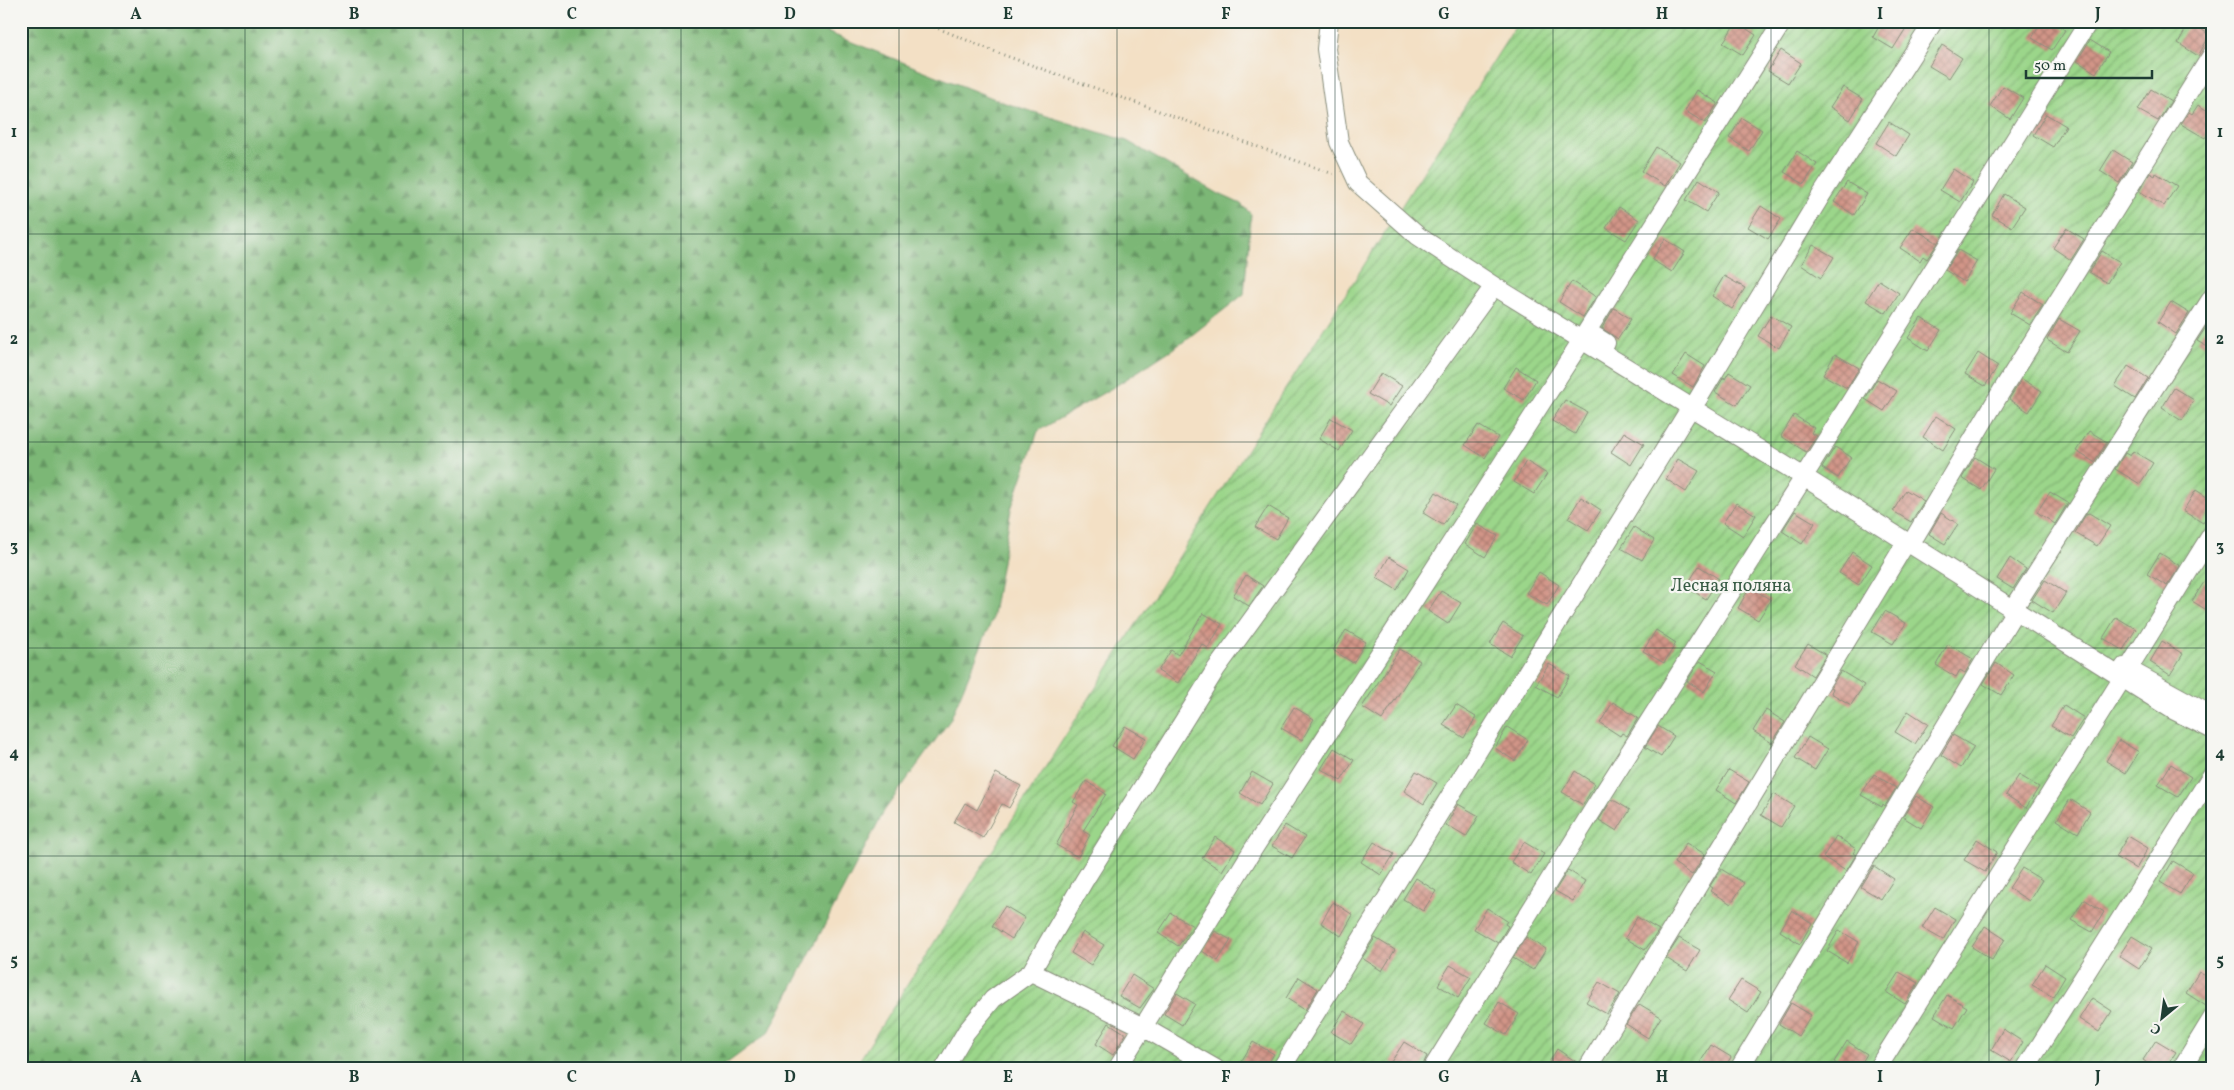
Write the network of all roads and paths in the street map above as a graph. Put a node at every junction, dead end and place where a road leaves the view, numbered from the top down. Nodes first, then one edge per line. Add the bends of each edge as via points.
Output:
1 (920, 21) edge
2 (1329, 21) edge
3 (1783, 21) edge
4 (1934, 21) edge
5 (2089, 21) edge
6 (2213, 54) edge
7 (1358, 183) junction
8 (1494, 286) junction
9 (2213, 296) edge
10 (1582, 340) junction
11 (1694, 403) junction
12 (1807, 472) junction
13 (2213, 532) edge
14 (1912, 538) junction
15 (2017, 605) junction
16 (2125, 674) junction
17 (2213, 716) edge
18 (2213, 730) edge
19 (2213, 773) edge
20 (1031, 972) junction
21 (2213, 1017) edge
22 (1143, 1027) junction
23 (944, 1069) edge
24 (1117, 1069) edge
25 (1216, 1069) edge
26 (1281, 1069) edge
27 (1432, 1069) edge
28 (1587, 1069) edge
29 (1739, 1069) edge
30 (1877, 1069) edge
31 (2026, 1069) edge
32 (2181, 1069) edge

1 - 7 path via 1000,54
2 - 7 street via 1326,49 1339,142
3 - 11 street via 1587,331
4 - 11 street via 1822,194
5 - 12 street
6 - 14 street
7 - 8 street via 1418,236
8 - 10 street
8 - 20 street via 1216,670
9 - 15 street
10 - 11 street
10 - 22 street via 1257,843
11 - 12 street
11 - 26 street
12 - 14 street
12 - 27 street
13 - 16 street
14 - 15 street
14 - 28 street
15 - 16 street
15 - 29 street
16 - 17 street
16 - 18 street via 2173,710
16 - 30 street
19 - 31 street
20 - 22 street
20 - 23 street via 993,999 966,1032
21 - 32 street
22 - 24 street
22 - 25 street

